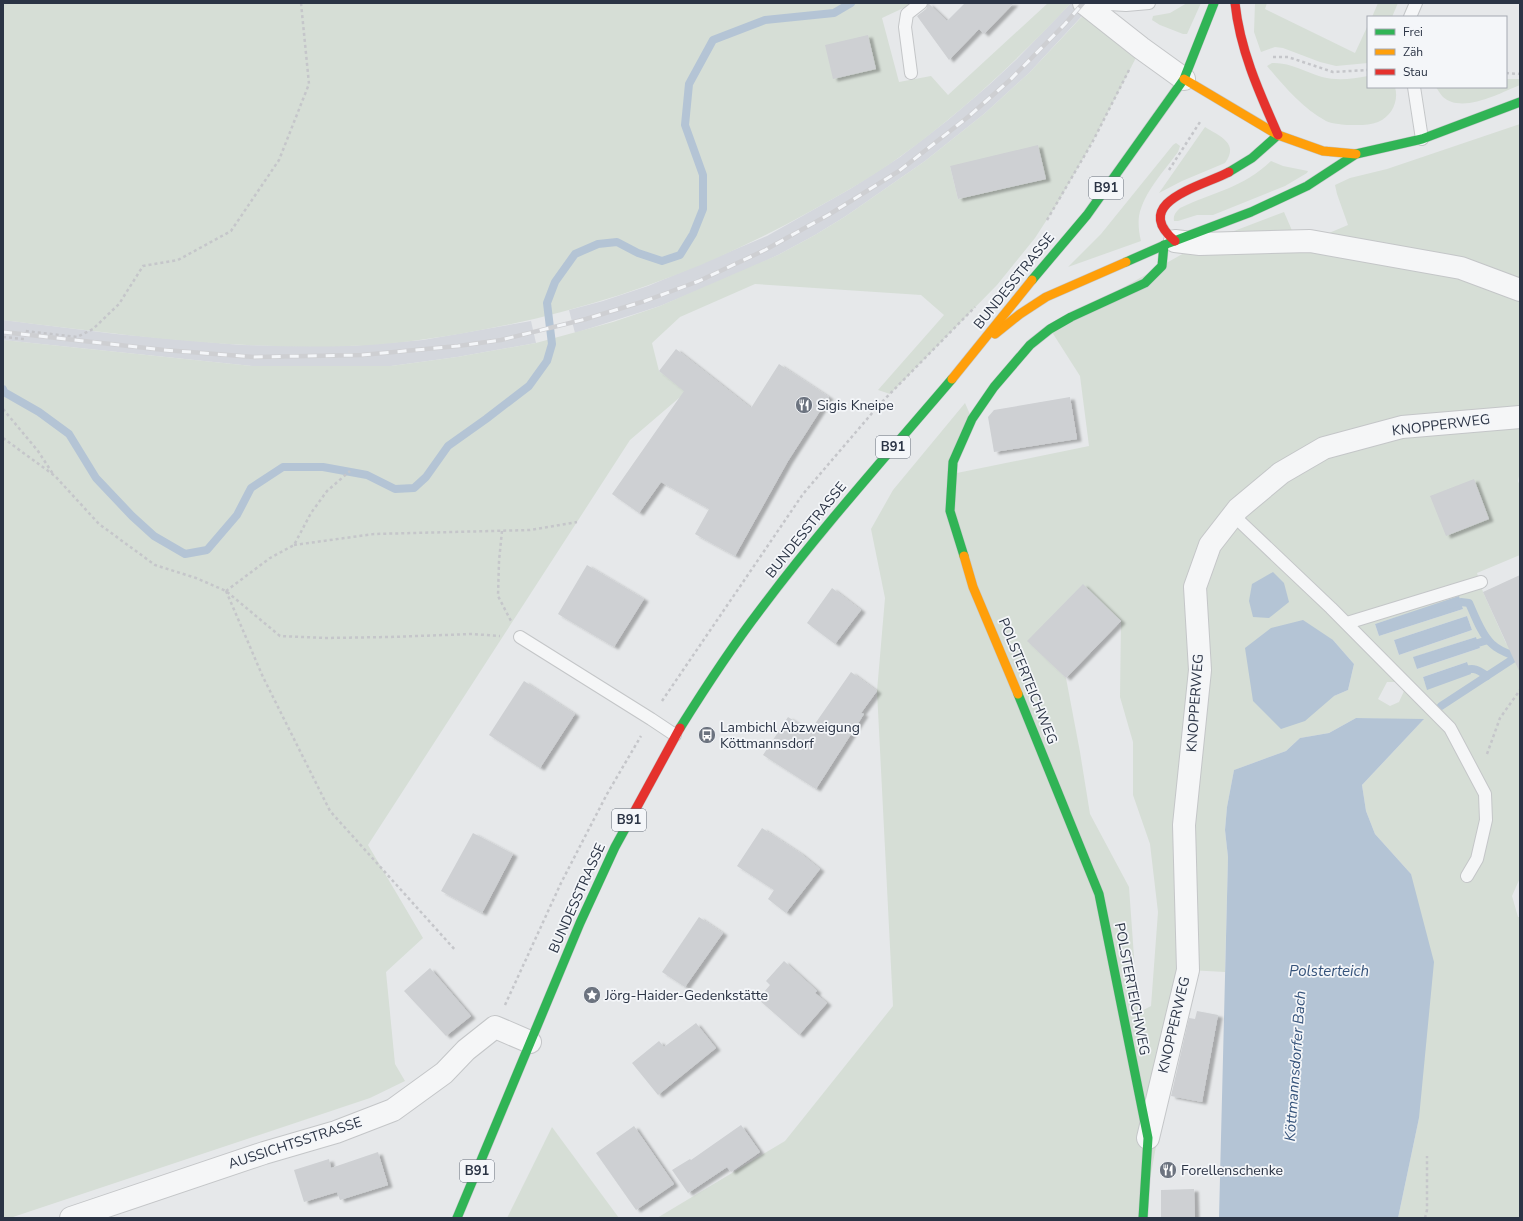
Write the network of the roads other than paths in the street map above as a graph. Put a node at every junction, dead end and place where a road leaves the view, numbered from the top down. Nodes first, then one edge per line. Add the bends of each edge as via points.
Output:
1 (921, 3) edge
2 (1084, 3) edge
3 (1090, 3) edge
4 (1149, 3) edge
5 (1214, 3) edge
6 (1235, 3) edge
7 (1416, 3) edge
8 (1410, 16) edge
9 (911, 74) dead end
10 (1184, 80) junction
11 (1414, 88) edge
12 (1520, 102) edge
13 (1278, 135) junction
14 (1422, 139) junction
15 (1356, 154) junction
16 (1169, 243) junction
17 (1520, 290) edge
18 (976, 350) junction
19 (1520, 417) edge
20 (1233, 515) junction
21 (1481, 582) dead end
22 (1347, 623) junction
23 (520, 637) road end
24 (675, 735) junction
25 (1467, 876) dead end
26 (530, 1042) junction
27 (1148, 1138) junction
28 (71, 1218) edge
29 (457, 1218) edge
30 (1143, 1218) edge

1 - 9 lane via 907,14 905,27
2 - 10 street
3 - 4 lane
5 - 10 main road, BUNDESSTRASSE / B91
6 - 13 main road via 1236,19 1249,64
7 - 8 lane
10 - 13 main road
10 - 18 main road, BUNDESSTRASSE / B91 via 1087,215
11 - 14 lane
12 - 14 main road
13 - 15 main road via 1322,151
13 - 16 main road via 1256,156 1240,166 1169,200 1160,214 1162,228
14 - 15 main road
15 - 16 main road via 1307,186 1251,212
16 - 17 street via 1310,241 1461,268
16 - 18 main road via 1046,297 1020,314
16 - 27 main road, POLSTERTEICHWEG via 1162,266 1145,283 1050,329 1030,345 994,387 972,419 953,462 950,511 973,587 1099,894
18 - 24 main road, BUNDESSTRASSE / B91 via 830,522 760,610 716,671
19 - 20 street, KNOPPERWEG via 1402,427 1324,448 1281,473
20 - 22 lane
20 - 27 street, KNOPPERWEG via 1210,545 1195,587 1200,670 1184,825 1188,970
21 - 22 lane
22 - 25 lane via 1450,728 1485,794 1486,820 1477,859
23 - 24 lane
24 - 26 main road, BUNDESSTRASSE / B91 via 615,847
26 - 28 street, AUSSICHTSSTRASSE via 495,1027 466,1050 444,1073 393,1110 336,1132 264,1153
26 - 29 main road, BUNDESSTRASSE / B91
27 - 30 main road, POLSTERTEICHWEG

